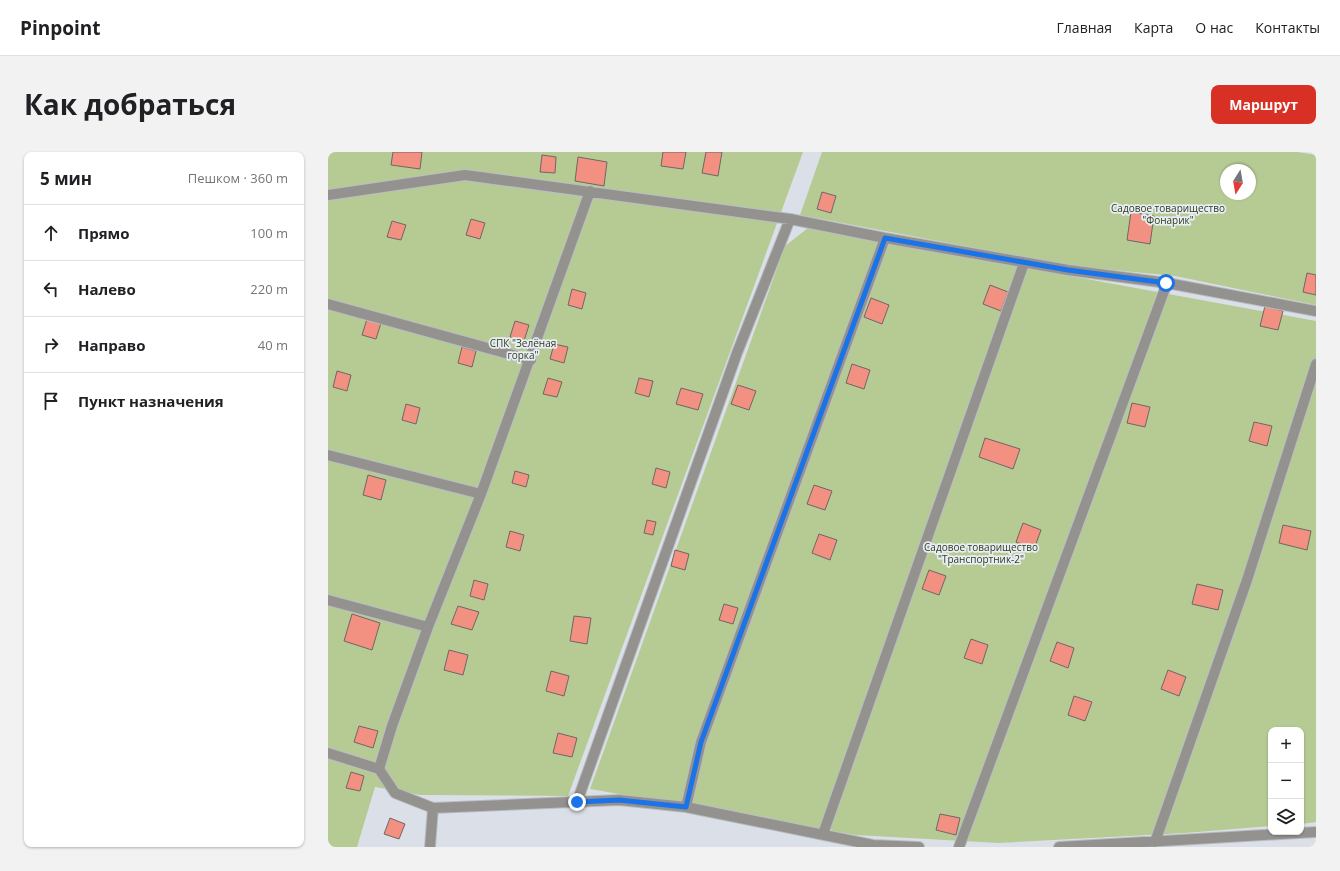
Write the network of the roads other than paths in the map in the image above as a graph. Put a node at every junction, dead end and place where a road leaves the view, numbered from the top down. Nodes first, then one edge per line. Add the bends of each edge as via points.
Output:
1 (590, 191) junction
2 (328, 195) edge
3 (790, 220) junction
4 (885, 238) junction
5 (1024, 262) junction
6 (1166, 283) junction
7 (328, 304) edge
8 (1316, 311) edge
9 (531, 360) junction
10 (1316, 364) edge
11 (328, 455) edge
12 (481, 494) junction
13 (328, 600) edge
14 (428, 627) junction
15 (328, 753) edge
16 (379, 769) junction
17 (577, 802) junction
18 (686, 807) junction
19 (433, 808) junction
20 (1316, 832) edge
21 (823, 834) junction
22 (1155, 842) junction
23 (430, 847) edge
24 (919, 847) edge
25 (959, 847) edge
26 (1059, 847) edge

1 - 2 lane via 465,175
1 - 3 lane
1 - 9 lane
3 - 4 lane
3 - 17 lane via 737,353
4 - 5 lane
4 - 18 lane via 701,742
5 - 6 lane
5 - 21 lane
6 - 8 lane
6 - 25 lane
7 - 9 lane
9 - 12 lane
10 - 22 lane via 1247,580
11 - 12 lane
12 - 14 lane
13 - 14 lane
14 - 16 lane
15 - 16 lane
16 - 19 lane via 395,793
17 - 18 lane via 619,800
17 - 19 lane
18 - 21 lane
19 - 23 lane
20 - 22 lane
21 - 24 lane via 873,845
22 - 26 lane

